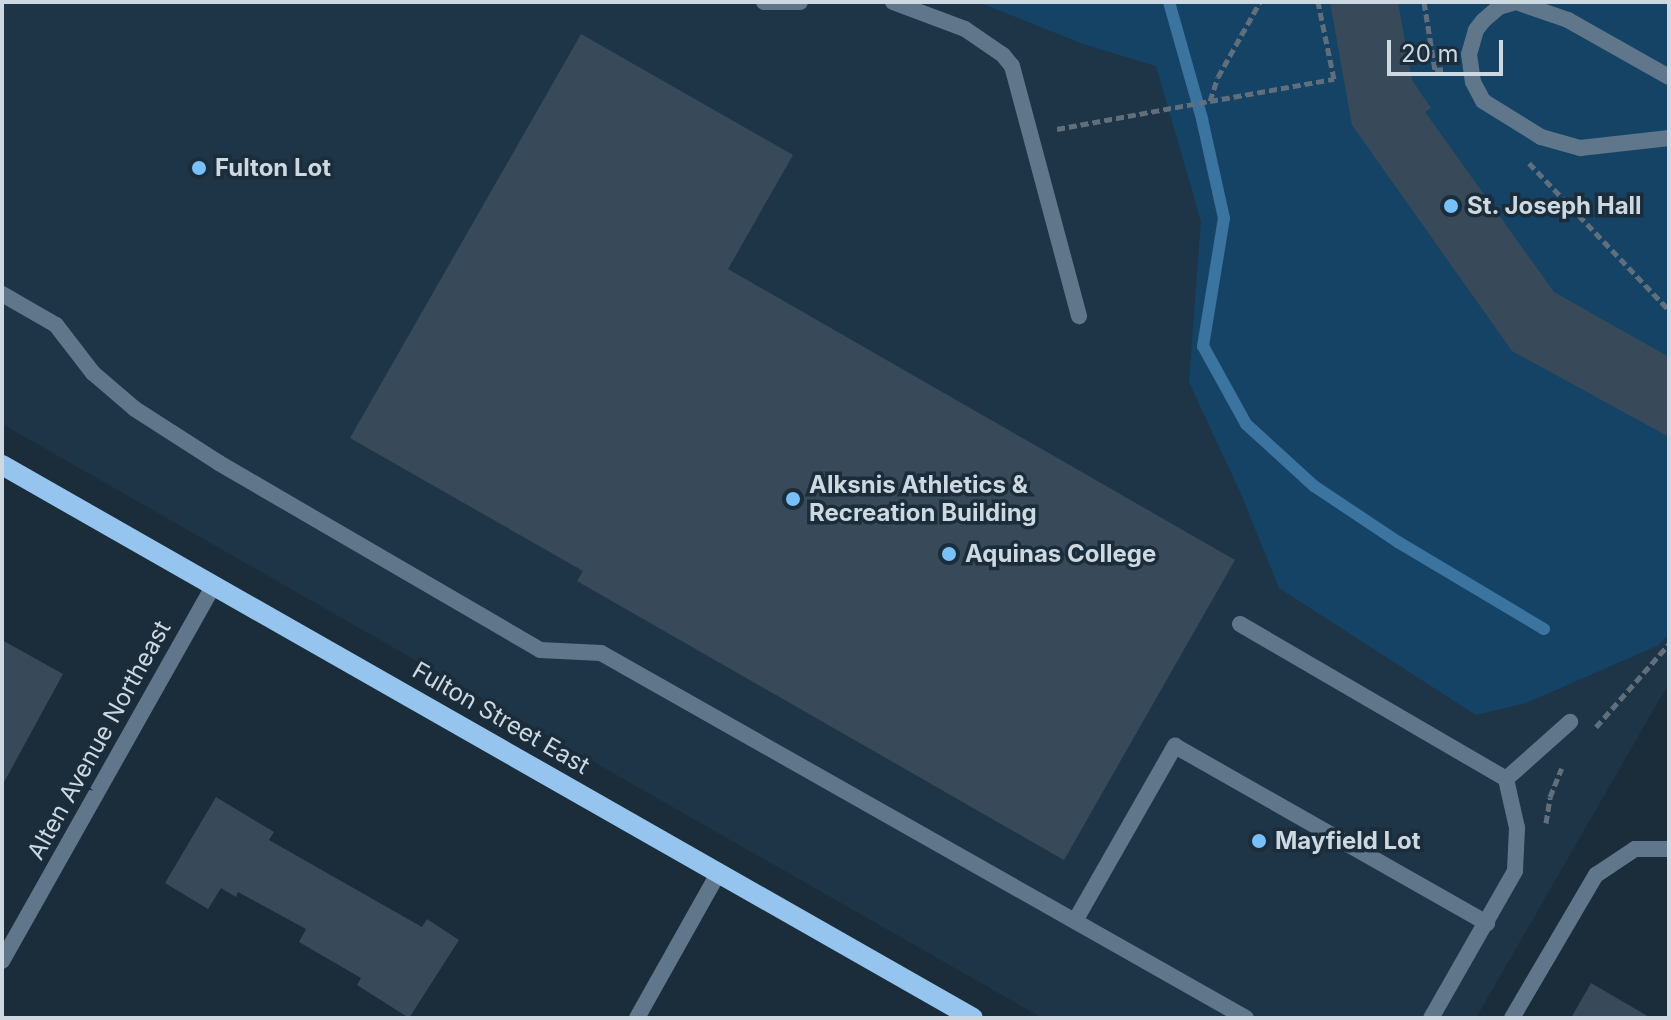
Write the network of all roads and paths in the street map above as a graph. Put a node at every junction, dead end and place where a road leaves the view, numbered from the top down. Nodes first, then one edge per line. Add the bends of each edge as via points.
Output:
1 (764, 2) edge
2 (800, 2) edge
3 (893, 2) edge
4 (1260, 2) edge
5 (1318, 2) edge
6 (1424, 2) edge
7 (1469, 68) junction
8 (1669, 77) edge
9 (1210, 101) junction
10 (1032, 134) junction
11 (1669, 138) edge
12 (1528, 162) dead end
13 (2, 294) edge
14 (1669, 310) edge
15 (1079, 316) dead end
16 (2, 465) edge
17 (214, 585) junction
18 (1240, 624) dead end
19 (1669, 644) edge
20 (1570, 722) dead end
21 (1586, 738) dead end
22 (1564, 764) dead end
23 (1506, 779) junction
24 (1546, 835) dead end
25 (1669, 849) edge
26 (719, 872) junction
27 (1075, 921) junction
28 (1487, 923) junction
29 (2, 961) edge
30 (637, 1018) edge
31 (973, 1018) edge
32 (1246, 1018) edge
33 (1431, 1018) edge
34 (1512, 1018) edge

1 - 2 street
3 - 10 street via 965,29 1003,55 1017,79
4 - 9 path
5 - 9 path via 1334,79
6 - 7 path via 1435,70
7 - 8 street via 1476,30 1492,12 1516,2 1568,20
7 - 11 street via 1492,109 1556,143 1599,148
9 - 10 path
10 - 15 street
12 - 14 path
13 - 27 street via 56,325 93,373 125,402 219,463 540,650 601,653
16 - 17 main road, Fulton Street East
17 - 26 main road, Fulton Street East
17 - 29 street, Alten Avenue Northeast
18 - 23 street
19 - 21 path
20 - 23 street
22 - 24 path via 1550,797
23 - 28 street via 1517,828 1517,862
25 - 34 street via 1635,849 1596,875
26 - 30 street
26 - 31 main road, Fulton Street East
27 - 28 street via 1175,746
27 - 32 street
28 - 33 street

